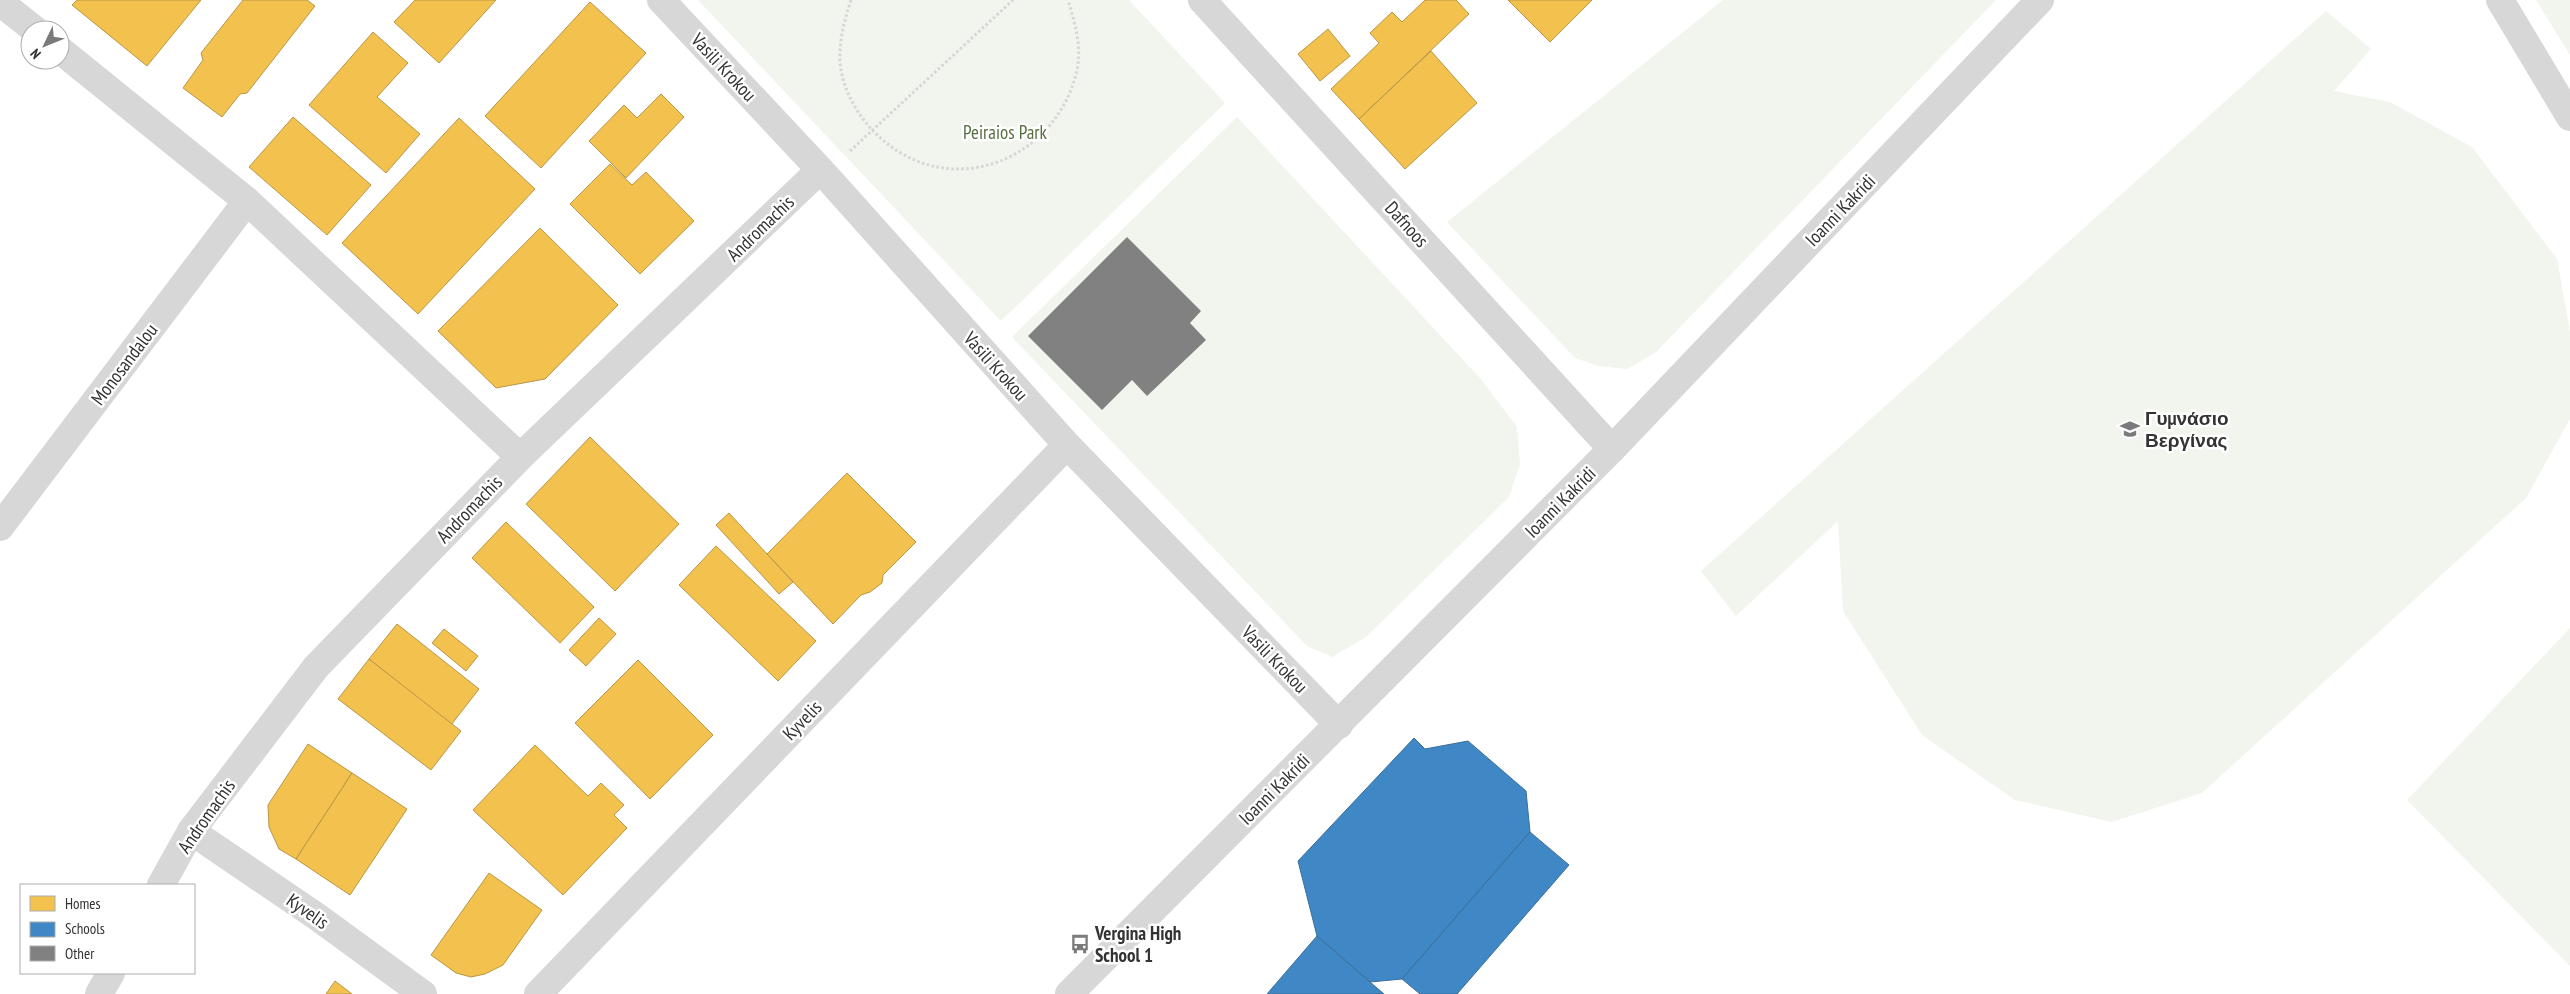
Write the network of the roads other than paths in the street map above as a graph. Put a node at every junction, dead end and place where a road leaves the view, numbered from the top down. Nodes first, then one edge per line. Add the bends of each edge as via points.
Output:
1 (661, 0) edge
2 (1202, 0) edge
3 (2040, 0) edge
4 (2500, 0) edge
5 (0, 2) edge
6 (22, 20) edge
7 (70, 58) edge
8 (2570, 116) edge
9 (820, 170) junction
10 (247, 201) junction
11 (1066, 445) junction
12 (1612, 449) junction
13 (520, 457) junction
14 (0, 527) edge
15 (1339, 725) junction
16 (192, 831) junction
17 (162, 884) edge
18 (110, 974) edge
19 (99, 994) edge
20 (423, 994) edge
21 (538, 994) edge
22 (1069, 994) edge

1 - 9 street, Vasili Krokou
2 - 12 street, Dafnoos
3 - 12 street, Ioanni Kakridi
4 - 8 street
5 - 6 street
7 - 10 street
9 - 11 street, Vasili Krokou
9 - 13 street, Andromachis
10 - 13 street
10 - 14 street, Monosandalou
11 - 15 street, Vasili Krokou
11 - 21 street, Kyvelis
12 - 15 street, Ioanni Kakridi
13 - 16 street, Andromachis via 316,667
15 - 22 street, Ioanni Kakridi
16 - 17 street, Andromachis
16 - 20 street, Kyvelis
18 - 19 street

